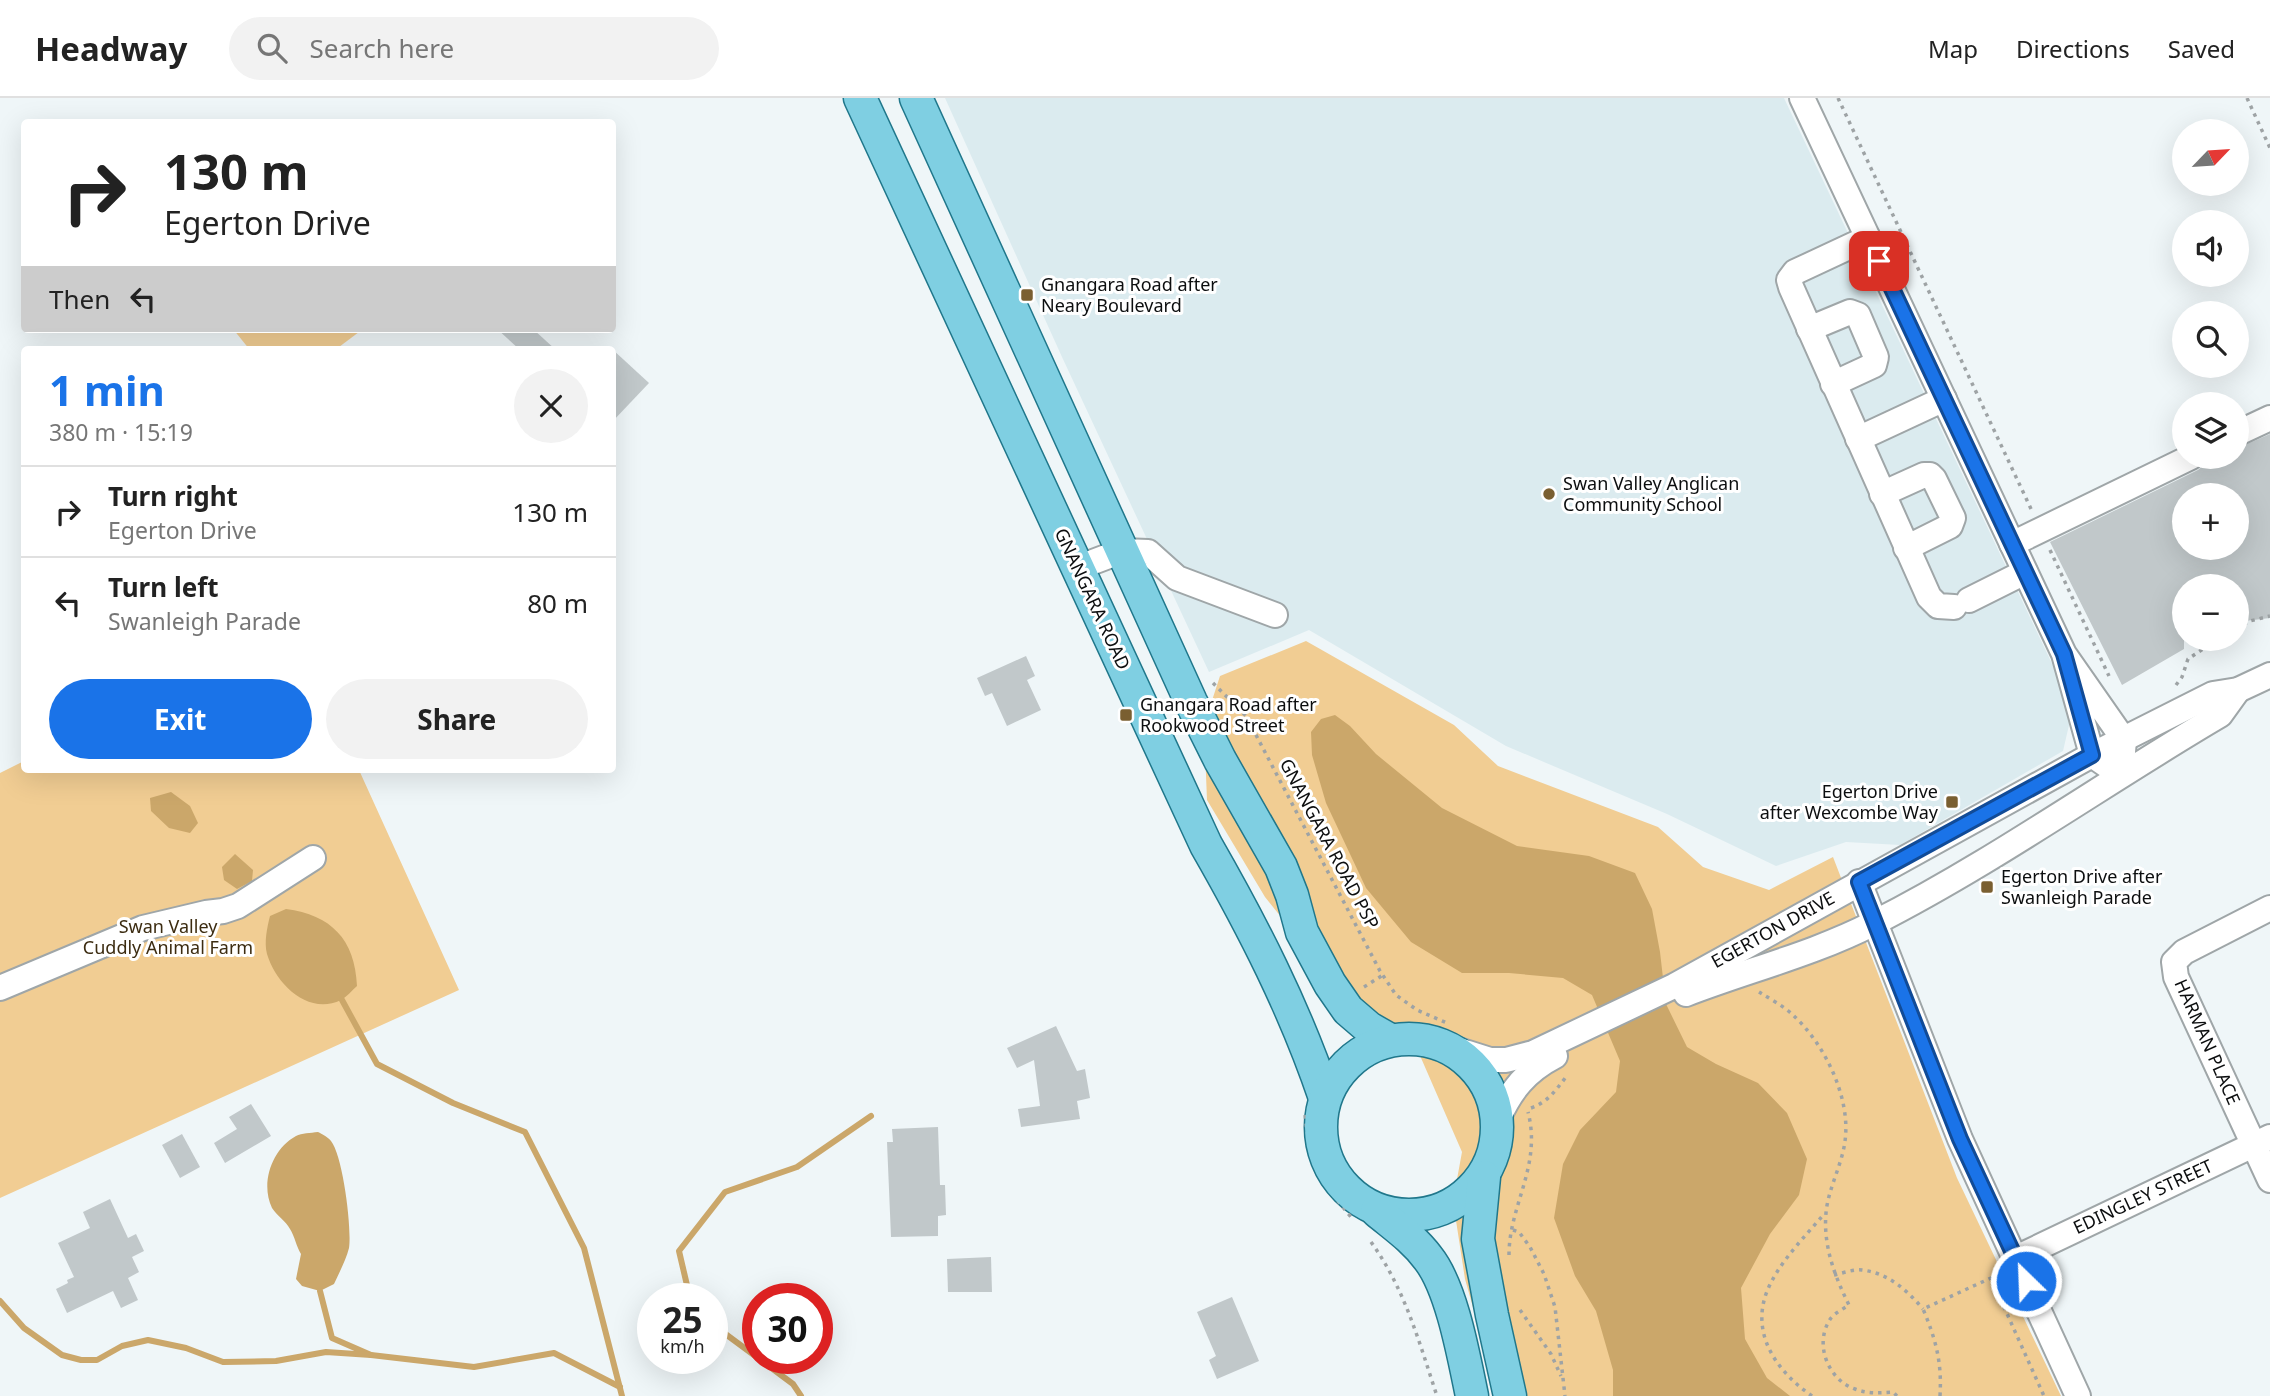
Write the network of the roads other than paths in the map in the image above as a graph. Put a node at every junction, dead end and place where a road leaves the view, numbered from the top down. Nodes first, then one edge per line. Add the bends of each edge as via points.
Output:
1 (860, 98) edge
2 (916, 98) edge
3 (1802, 98) edge
4 (1868, 238) junction
5 (1809, 329) junction
6 (1833, 384) junction
7 (1944, 400) junction
8 (2270, 418) edge
9 (2249, 428) edge
10 (1858, 439) junction
11 (2172, 466) edge
12 (1882, 494) junction
13 (2012, 544) junction
14 (1906, 548) junction
15 (1122, 551) junction
16 (1077, 568) junction
17 (2025, 572) junction
18 (1275, 615) dead end
19 (2064, 654) junction
20 (2270, 675) edge
21 (2238, 690) junction
22 (2124, 740) junction
23 (2092, 755) junction
24 (2122, 775) junction
25 (313, 858) dead end
26 (1859, 882) junction
27 (2270, 908) edge
28 (1875, 923) junction
29 (0, 988) edge
30 (1676, 991) junction
31 (1588, 1032) junction
32 (1452, 1036) junction
33 (1390, 1040) junction
34 (1315, 1101) junction
35 (1498, 1119) junction
36 (2262, 1141) edge
37 (1484, 1177) junction
38 (2270, 1180) edge
39 (1367, 1223) junction
40 (2016, 1258) junction
41 (1472, 1396) edge
42 (1510, 1396) edge
43 (2078, 1396) edge

1 - 16 main road, GNANGARA ROAD
2 - 15 main road
3 - 4 street
4 - 5 street via 1791,275 1791,287
4 - 7 street
5 - 6 street
5 - 6 street via 1854,312 1877,357 1874,365
6 - 10 street
7 - 10 street
7 - 13 street
8 - 9 street
10 - 12 street
11 - 13 street
12 - 14 street
12 - 14 street via 1930,475 1953,518 1950,526
13 - 17 street
14 - 17 street via 1929,597 1938,606 1962,604
15 - 16 street
15 - 18 street via 1148,552 1177,578
15 - 33 main road via 1197,714 1281,867 1302,932 1330,984 1348,1010
16 - 34 main road, GNANGARA ROAD via 1206,845 1281,985
17 - 19 street
19 - 22 street
19 - 23 street
20 - 21 street, EGERTON DRIVE
21 - 22 street, EGERTON DRIVE via 2213,694
21 - 24 street, EGERTON DRIVE via 2220,715
22 - 23 street, EGERTON DRIVE
22 - 24 street
23 - 24 street
23 - 26 street, EGERTON DRIVE
24 - 28 street, EGERTON DRIVE
25 - 29 street via 238,906 143,928
26 - 28 street
26 - 30 street, EGERTON DRIVE
27 - 36 street, HARMAN PLACE via 2184,952 2174,962 2176,977
28 - 30 street, EGERTON DRIVE via 1822,947
28 - 40 street via 1960,1139
30 - 31 street, EGERTON DRIVE
31 - 32 street, EGERTON DRIVE via 1506,1060 1490,1060
31 - 35 street, EGERTON DRIVE via 1536,1065 1517,1085
32 - 33 main road
32 - 35 main road via 1490,1090
33 - 34 main road via 1362,1051
34 - 39 main road via 1324,1151 1334,1175 1352,1195
35 - 37 main road via 1496,1149
36 - 38 street
36 - 40 street, EDINGLEY STREET
37 - 39 main road via 1462,1199 1435,1213
37 - 42 main road via 1478,1239
39 - 41 main road via 1410,1238 1437,1271
40 - 43 street

